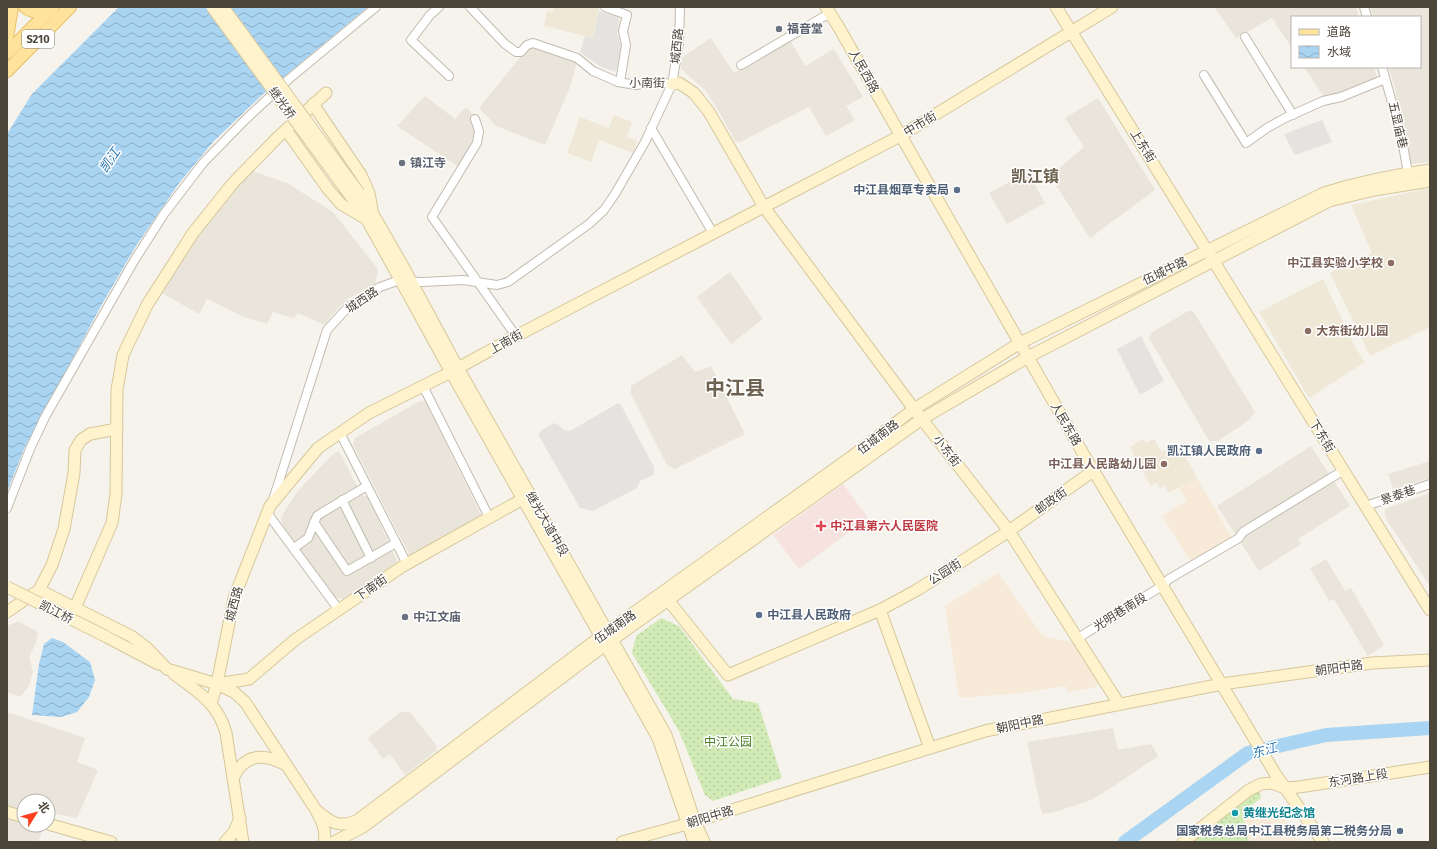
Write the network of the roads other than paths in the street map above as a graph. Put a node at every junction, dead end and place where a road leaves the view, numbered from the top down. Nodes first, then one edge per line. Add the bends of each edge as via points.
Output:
1 (12, 7) edge
2 (25, 7) edge
3 (70, 7) edge
4 (212, 7) edge
5 (223, 7) edge
6 (376, 7) edge
7 (439, 7) edge
8 (470, 7) edge
9 (605, 7) edge
10 (680, 7) edge
11 (1056, 7) edge
12 (1112, 7) edge
13 (51, 9) edge
14 (828, 10) edge
15 (1072, 32) junction
16 (7, 37) edge
17 (1245, 37) dead end
18 (7, 54) edge
19 (741, 65) dead end
20 (8, 66) edge
21 (1382, 68) edge
22 (1204, 75) dead end
23 (448, 76) dead end
24 (1385, 79) junction
25 (620, 82) junction
26 (672, 84) junction
27 (326, 93) dead end
28 (313, 104) junction
29 (1293, 115) junction
30 (475, 119) dead end
31 (651, 128) junction
32 (286, 130) junction
33 (900, 136) junction
34 (1430, 170) edge
35 (1408, 173) junction
36 (1430, 181) edge
37 (1410, 184) junction
38 (356, 195) junction
39 (764, 206) junction
40 (369, 216) junction
41 (713, 233) junction
42 (1208, 250) junction
43 (1214, 261) junction
44 (407, 282) junction
45 (479, 283) junction
46 (516, 336) junction
47 (1020, 344) junction
48 (1028, 358) junction
49 (454, 370) junction
50 (423, 386) junction
51 (914, 409) junction
52 (922, 419) junction
53 (116, 429) junction
54 (340, 433) junction
55 (1344, 470) junction
56 (1093, 471) junction
57 (1430, 484) edge
58 (367, 486) junction
59 (526, 497) junction
60 (342, 500) junction
61 (1366, 506) junction
62 (7, 508) edge
63 (269, 510) junction
64 (489, 517) junction
65 (314, 522) junction
66 (1009, 531) junction
67 (396, 543) junction
68 (294, 548) junction
69 (371, 558) junction
70 (407, 564) junction
71 (1162, 586) junction
72 (7, 587) edge
73 (39, 590) junction
74 (665, 597) junction
75 (75, 608) junction
76 (340, 610) junction
77 (880, 610) junction
78 (1430, 610) edge
79 (7, 612) edge
80 (606, 638) junction
81 (1078, 638) junction
82 (1430, 660) edge
83 (167, 669) junction
84 (217, 684) junction
85 (1222, 684) junction
86 (212, 704) junction
87 (1119, 704) junction
88 (930, 748) junction
89 (287, 765) junction
90 (1430, 767) edge
91 (233, 778) junction
92 (1285, 788) junction
93 (316, 810) junction
94 (240, 817) junction
95 (691, 823) junction
96 (56, 826) edge
97 (342, 840) edge
98 (111, 842) edge
99 (226, 842) edge
100 (243, 842) edge
101 (324, 842) edge
102 (622, 842) edge
103 (694, 842) edge
104 (704, 842) edge
105 (1183, 842) edge
106 (1323, 842) edge

1 - 16 main road
2 - 13 main road via 39,13
3 - 20 main road, S210
4 - 38 street, 继光桥, bridge
5 - 38 street, 继光桥, bridge
6 - 62 street via 288,79 244,120 203,163 164,214 134,261 45,417
7 - 23 street via 411,40
8 - 25 street, 小南街 via 516,52 520,52 527,44 533,42 577,58 594,71
9 - 25 street via 627,16 623,32 626,44
10 - 26 street, 城西路 via 679,43
11 - 15 street, 上东街
12 - 15 street, 中市街
13 - 18 main road, S210
14 - 19 street
14 - 33 street, 人民西路
15 - 33 street, 中市街
15 - 42 street, 上东街
17 - 29 street
21 - 24 street, 五显庙巷
22 - 29 street via 1246,143
24 - 29 street via 1341,97 1323,101
24 - 35 street, 五显庙巷 via 1401,134
25 - 26 street, 小南街 via 636,85 656,82
26 - 31 street, 城西路
26 - 39 street, 小南街 via 679,83 694,93 709,112
27 - 28 street
28 - 32 street
28 - 40 street via 361,176 369,193
30 - 45 street via 480,130 477,144 432,217
31 - 41 street
31 - 45 street, 城西路 via 615,194 604,210 589,224 508,282
32 - 40 street via 341,204
32 - 53 street via 233,184 192,233 147,305 123,355 116,390
33 - 39 street, 中市街
33 - 47 street, 人民东路
34 - 35 street, 伍城中路
35 - 37 street, 五显庙巷
35 - 42 street, 伍城中路 via 1324,193
36 - 37 street, 伍城中路
37 - 43 street, 伍城中路 via 1329,201
38 - 40 street
39 - 41 street, 上南街
39 - 51 street, 小东街
40 - 44 street, 继光大道中段
41 - 46 street, 上南街
42 - 43 street, 上东街
42 - 47 street, 伍城中路
43 - 48 street, 伍城中路
43 - 55 street, 下东街
44 - 45 street, 城西路 via 463,280
44 - 49 street, 继光大道中段
44 - 63 street, 城西路 via 397,281 380,287 348,307 327,330
45 - 46 street
46 - 49 street, 上南街
47 - 48 street, 人民东路
47 - 51 street, 伍城中路
48 - 52 street, 伍城中路
48 - 56 street, 人民东路
49 - 50 street, 上南街
49 - 59 street, 继光大道中段
50 - 54 street, 上南街 via 369,413
50 - 64 street
51 - 52 street, 小东街
51 - 74 street, 伍城南路
52 - 66 street, 小东街
52 - 74 street, 伍城南路
53 - 73 street via 90,434 81,440 75,450 74,473 64,529 52,565
53 - 75 street via 116,494 112,523
54 - 58 street
54 - 63 street, 上南街 via 318,448
55 - 61 street, 下东街
55 - 71 street, 光明巷南段 via 1243,532 1239,538 1169,579
56 - 66 street, 邮政街
56 - 71 street, 人民东路
57 - 61 street, 景泰巷
58 - 60 street
58 - 67 street
59 - 64 street, 下南街
59 - 80 street, 继光大道中段
60 - 65 street via 317,516
60 - 69 street
61 - 78 street, 下东街
63 - 68 street
63 - 84 street, 城西路 via 234,598
64 - 70 street, 下南街
65 - 68 street via 308,538
65 - 69 street via 348,571
66 - 77 street, 公园街 via 917,590
66 - 81 street, 小东街
67 - 69 street
67 - 70 street
68 - 76 street
70 - 76 street, 下南街
71 - 81 street, 光明巷南段
71 - 85 street, 人民东路
72 - 83 street, 凯江桥, bridge
73 - 75 street
73 - 79 street
74 - 77 street, 公园街 via 728,675
74 - 80 street, 伍城南路
75 - 83 street via 130,636 147,648
76 - 84 street, 下南街 via 296,639 249,679
77 - 88 street
80 - 93 street, 伍城南路 via 358,820 343,825 332,822
80 - 95 street, 继光大道中段 via 658,738
80 - 97 street, 伍城南路 via 363,827
81 - 87 street, 小东街
82 - 85 street, 朝阳中路 via 1372,663
83 - 84 street
83 - 86 street
84 - 86 street, 城西路
84 - 89 street via 234,692 245,702
85 - 87 street, 朝阳中路
85 - 92 street, 人民东路
86 - 91 street via 225,726
87 - 88 street, 朝阳中路 via 985,731
88 - 95 street, 朝阳中路
89 - 91 street via 260,756 241,765
89 - 93 street
90 - 92 street, 东河路上段
91 - 94 street
92 - 105 street, 东河路上段 via 1272,783 1261,784 1249,790
92 - 106 street, 人民东路
93 - 97 street
93 - 101 street via 323,823
94 - 99 street via 234,832
94 - 100 street
95 - 102 street, 朝阳中路
95 - 103 street, 继光大道中段
95 - 104 street, 继光大道中段
96 - 98 street

